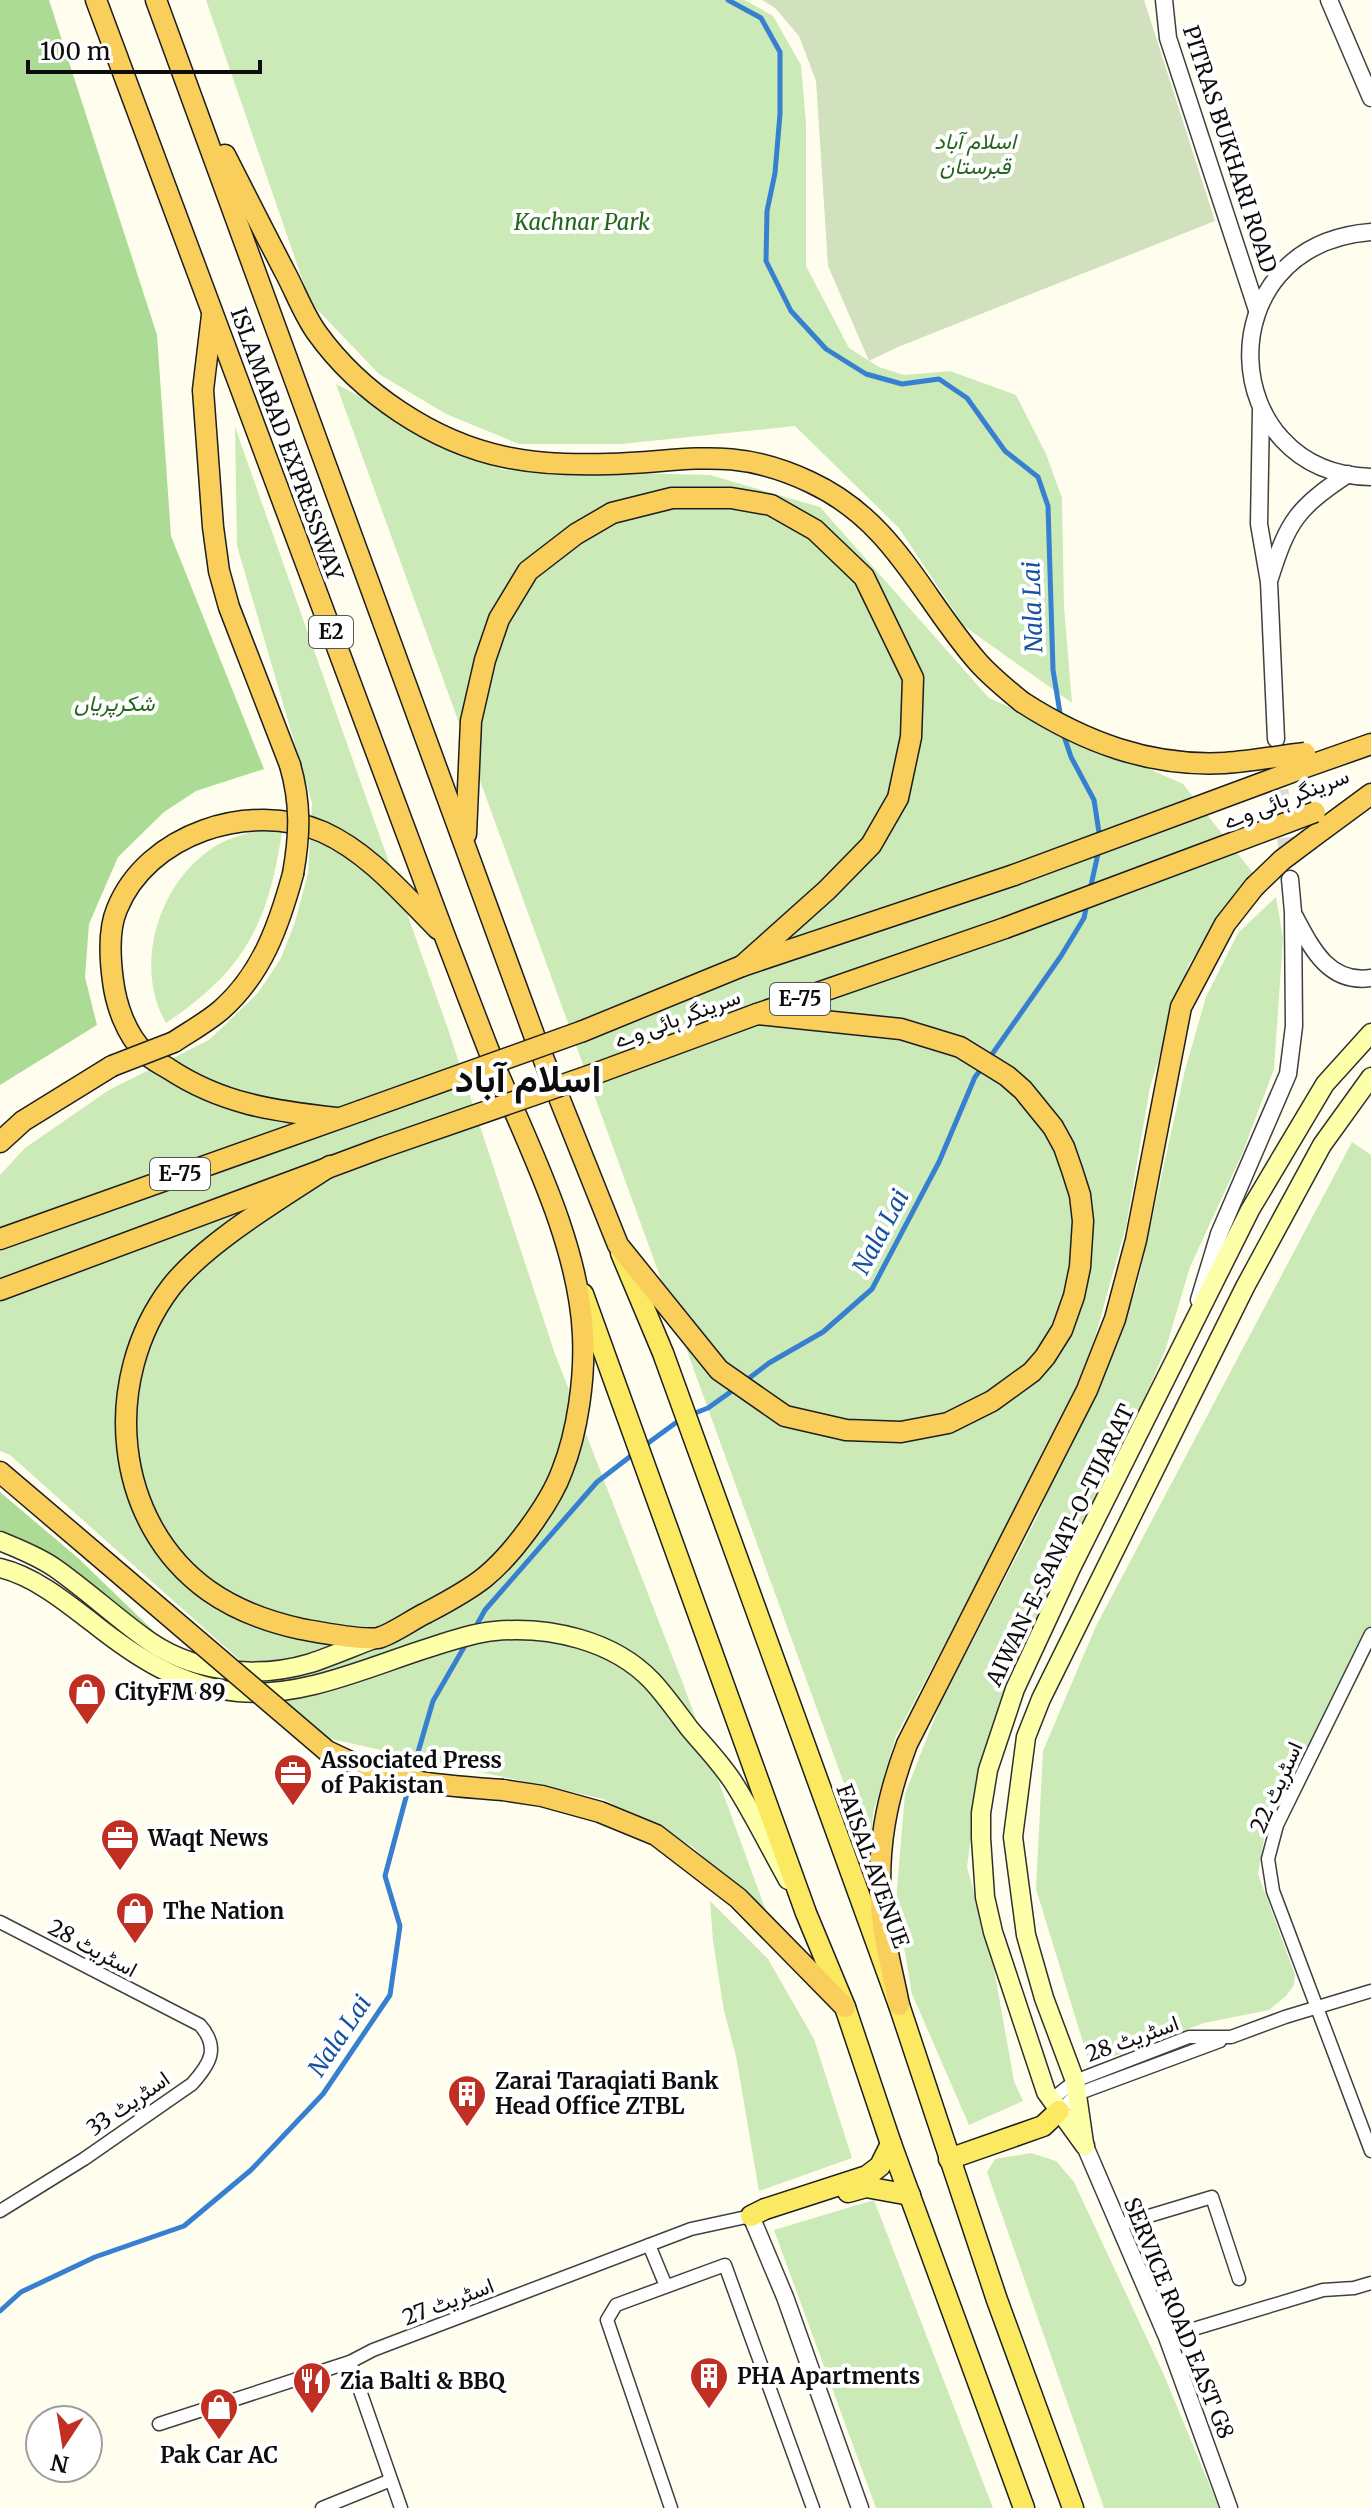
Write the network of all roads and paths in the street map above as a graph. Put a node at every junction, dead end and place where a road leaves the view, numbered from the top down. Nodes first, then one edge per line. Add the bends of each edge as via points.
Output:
1 (96, 0) edge
2 (156, 0) edge
3 (1164, 0) edge
4 (1329, 0) edge
5 (184, 77) junction
6 (1371, 98) edge
7 (1371, 232) edge
8 (1257, 310) junction
9 (213, 311) junction
10 (1261, 408) junction
11 (1348, 474) junction
12 (1371, 477) edge
13 (1269, 582) junction
14 (1276, 739) dead end
15 (1367, 745) edge
16 (1302, 761) junction
17 (1371, 793) edge
18 (466, 846) junction
19 (1290, 879) tunnel mouth
20 (1293, 912) junction
21 (444, 934) junction
22 (742, 966) junction
23 (1371, 978) edge
24 (757, 1014) junction
25 (1371, 1033) edge
26 (1371, 1077) edge
27 (336, 1118) junction
28 (1297, 1128) junction
29 (0, 1142) edge
30 (1322, 1145) junction
31 (330, 1166) junction
32 (0, 1239) edge
33 (618, 1245) junction
34 (572, 1262) junction
35 (0, 1290) edge
36 (1186, 1341) junction
37 (0, 1472) edge
38 (0, 1541) edge
39 (0, 1568) edge
40 (1371, 1634) edge
41 (378, 1638) junction
42 (806, 1913) junction
43 (0, 1922) edge
44 (1371, 1991) edge
45 (1044, 1998) junction
46 (899, 2005) junction
47 (845, 2007) junction
48 (1018, 2007) junction
49 (1316, 2008) junction
50 (168, 2009) joint
51 (1076, 2088) junction
52 (1055, 2106) junction
53 (891, 2144) junction
54 (1085, 2146) junction
55 (1371, 2151) edge
56 (949, 2159) junction
57 (910, 2195) junction
58 (0, 2211) edge
59 (751, 2216) junction
60 (1119, 2225) junction
61 (649, 2245) junction
62 (1239, 2279) dead end
63 (1371, 2283) edge
64 (666, 2286) junction
65 (1167, 2337) junction
66 (350, 2362) junction
67 (159, 2424) dead end
68 (391, 2480) junction
69 (322, 2508) edge
70 (401, 2508) edge
71 (671, 2508) edge
72 (813, 2508) edge
73 (860, 2508) edge
74 (1024, 2508) edge
75 (1073, 2508) edge
76 (1229, 2508) edge

1 - 9 highway, ISLAMABAD EXPRESSWAY / E2
2 - 5 highway, ISLAMABAD EXPRESSWAY / E2
3 - 8 street, PITRAS BUKHARI ROAD via 1168,38
4 - 6 street
5 - 16 highway, bridge via 315,330 383,399 451,440 506,458 593,464 731,458 787,471 871,521 978,662 1045,716 1135,756 1215,763
5 - 18 highway, ISLAMABAD EXPRESSWAY / E2
7 - 8 street via 1311,248 1279,275
8 - 10 street via 1249,360
9 - 21 highway, ISLAMABAD EXPRESSWAY / E2
9 - 29 highway, bridge via 203,390 219,571 298,795 293,874 279,924 255,973 221,1010 174,1042 112,1066 23,1121
10 - 11 street via 1297,452
10 - 13 street via 1259,524
11 - 12 street
11 - 13 street via 1317,495 1287,529
13 - 14 street
15 - 16 highway, سرینگر ہائی وے / E-75
16 - 22 highway, سرینگر ہائی وے / E-75, bridge via 1014,875
17 - 24 highway, سرینگر ہائی وے / E-75, bridge
17 - 46 highway, bridge via 1254,887 1225,924 1181,1007 1136,1240 1115,1319 1087,1390 907,1744 890,1788 882,1841 881,1909
18 - 22 highway via 471,721 499,619 528,571 612,513 672,498 731,498 771,505 815,530 864,577 913,678 911,737 898,798 871,845
18 - 33 highway, ISLAMABAD EXPRESSWAY / E2
19 - 20 street
20 - 23 street via 1331,970 1345,977
20 - 36 street via 1294,1026 1288,1074 1219,1234
21 - 27 highway via 362,854 320,831 271,820 209,828 166,849 139,870 116,910 110,956 115,999 144,1053 195,1086 244,1104
21 - 34 highway, ISLAMABAD EXPRESSWAY / E2 via 526,1133
22 - 27 highway, سرینگر ہائی وے / E-75, bridge via 583,1031
24 - 31 highway, سرینگر ہائی وے / E-75, bridge
24 - 33 highway, ISLAMABAD EXPRESSWAY via 901,1029 960,1047 1023,1090 1064,1147 1080,1195 1080,1267 1062,1330 1032,1372 992,1401 948,1423 901,1432 846,1430 785,1416 719,1370
25 - 28 main road, AIWAN-E-SANAT-O-TIJARAT via 1325,1084
26 - 30 main road
27 - 32 highway, سرینگر ہائی وے / E-75
28 - 30 main road
28 - 36 main road, AIWAN-E-SANAT-O-TIJARAT
30 - 45 main road via 1245,1287 1026,1737 1013,1837 1026,1935
31 - 35 highway, سرینگر ہائی وے / E-75
31 - 41 highway via 250,1219 172,1286 145,1328 125,1412 126,1439 137,1495 148,1520 185,1570 209,1591 293,1627
33 - 46 main road, FAISAL AVENUE via 663,1353
34 - 41 highway, ISLAMABAD EXPRESSWAY via 583,1332 583,1389 562,1472 528,1531 485,1577
34 - 42 main road
36 - 48 main road, AIWAN-E-SANAT-O-TIJARAT via 1021,1675 988,1770 981,1813 985,1897
37 - 47 highway, bridge via 327,1751 400,1780 542,1796 656,1835 738,1898
38 - 41 main road via 54,1567 160,1649 213,1668 279,1669
39 - 42 main road via 40,1585 174,1677 240,1692 303,1687 493,1631 567,1636 616,1653 650,1679 733,1783
40 - 49 street, اسٹریٹ 22 via 1277,1825 1268,1859 1273,1891
42 - 47 main road
43 - 50 street, اسٹریٹ 28
44 - 49 street, اسٹریٹ 28
45 - 48 main road
45 - 51 main road
46 - 56 main road, FAISAL AVENUE
47 - 53 main road
48 - 52 main road, AIWAN-E-SANAT-O-TIJARAT
49 - 51 street, اسٹریٹ 28 via 1231,2037 1189,2037
49 - 55 street, اسٹریٹ 22
50 - 58 street, اسٹریٹ 33 via 209,2035 212,2044 205,2070 96,2151
51 - 52 street
51 - 54 main road
52 - 54 main road, AIWAN-E-SANAT-O-TIJARAT
52 - 56 main road via 1043,2126
53 - 57 main road
53 - 59 main road via 880,2166 867,2176
54 - 60 street, SERVICE ROAD EAST G8
56 - 75 main road, FAISAL AVENUE
57 - 59 main road via 866,2187 769,2216
57 - 74 main road
59 - 61 street, اسٹریٹ 27
59 - 73 street
60 - 62 street via 1212,2197
60 - 65 street, SERVICE ROAD EAST G8
61 - 64 street
61 - 66 street, اسٹریٹ 27
63 - 65 street via 1323,2290
64 - 71 street via 616,2305 607,2320
64 - 72 street via 725,2265
65 - 76 street, SERVICE ROAD EAST G8
66 - 67 street, اسٹریٹ 27
66 - 68 street
68 - 69 street
68 - 70 street

